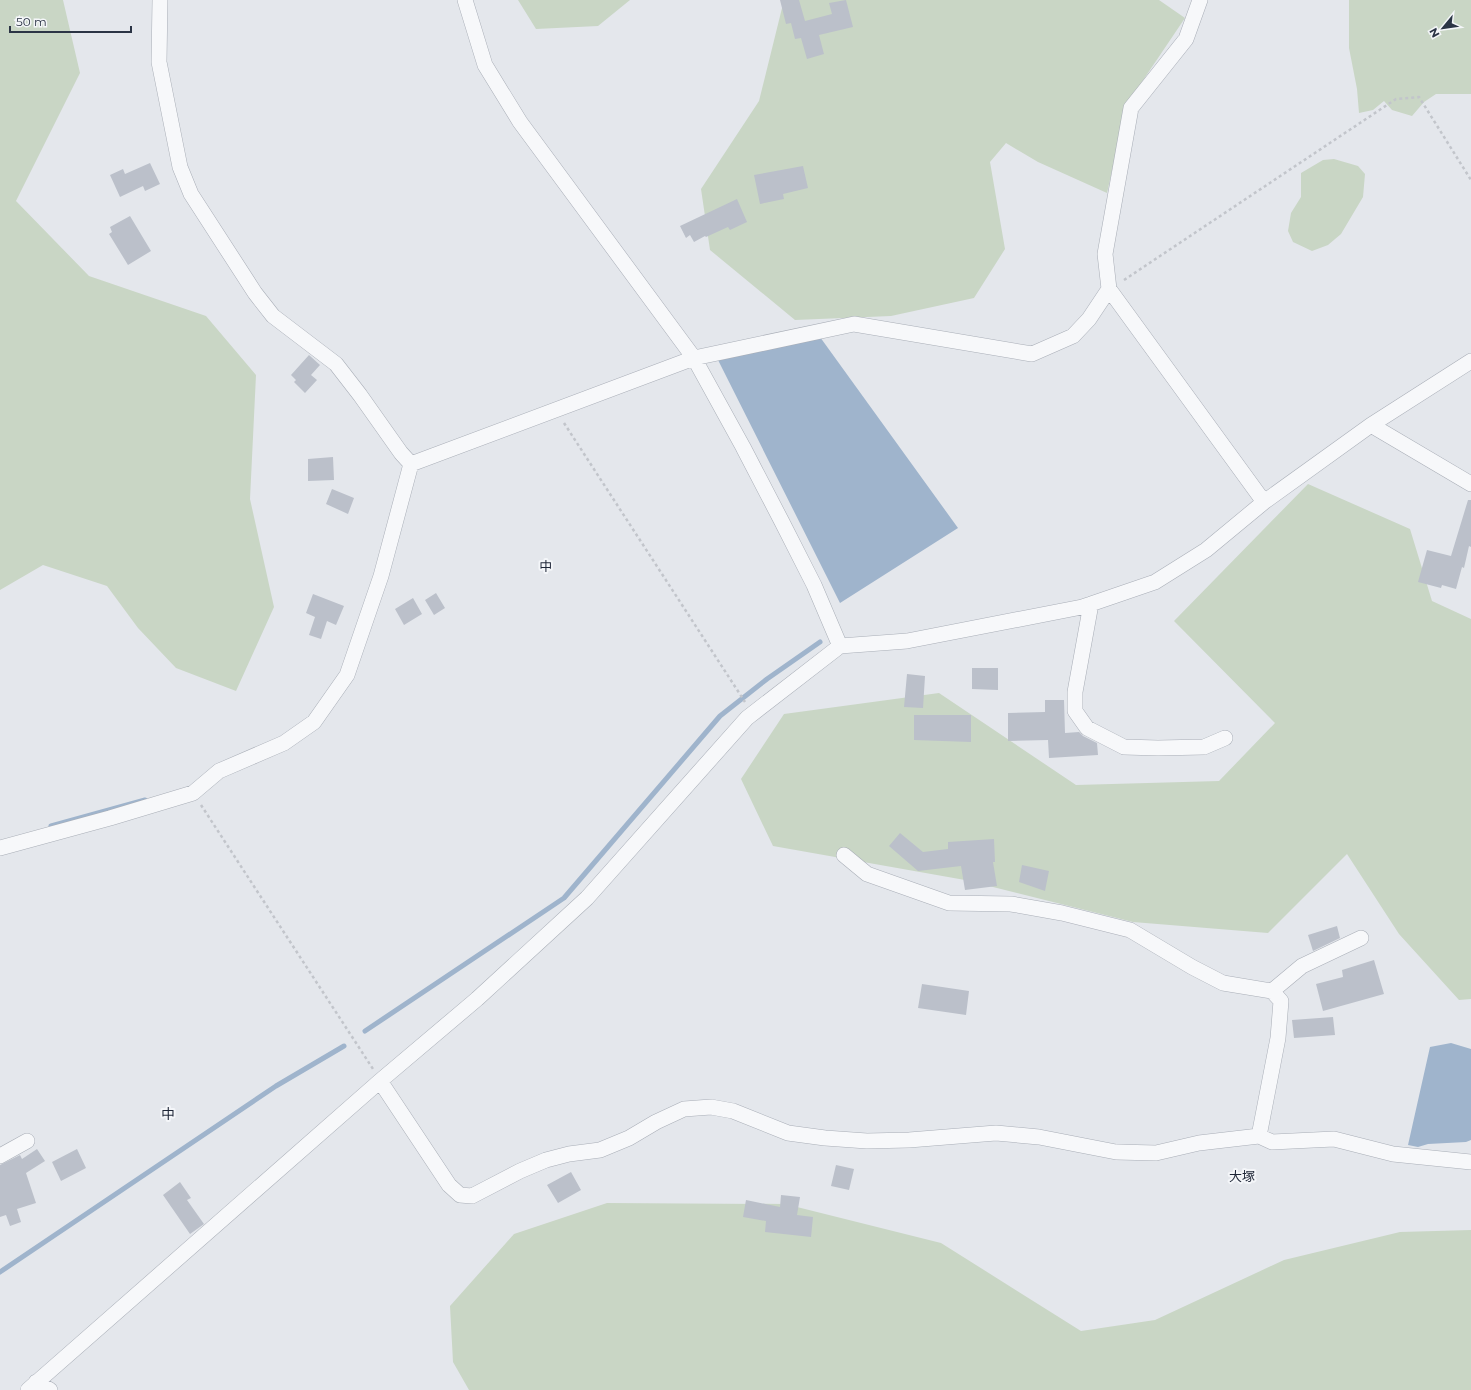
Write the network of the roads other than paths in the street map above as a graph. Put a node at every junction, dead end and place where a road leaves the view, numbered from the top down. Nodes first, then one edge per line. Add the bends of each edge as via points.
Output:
1 (160, 0) edge
2 (465, 0) edge
3 (1200, 0) edge
4 (1109, 290) junction
5 (694, 358) junction
6 (1471, 360) edge
7 (1371, 425) junction
8 (412, 464) junction
9 (1471, 484) edge
10 (1264, 502) junction
11 (1091, 604) junction
12 (840, 646) junction
13 (1225, 738) dead end
14 (0, 848) edge
15 (844, 855) dead end
16 (1361, 938) dead end
17 (1272, 991) junction
18 (380, 1081) junction
19 (1259, 1136) junction
20 (27, 1141) dead end
21 (0, 1156) edge
22 (1471, 1162) edge
23 (32, 1386) edge
24 (50, 1390) edge

1 - 8 street via 158,62 180,167 191,194 255,293 273,316 336,364 400,453
2 - 5 street via 485,65 520,122
3 - 4 street via 1186,39 1131,108 1105,254
4 - 5 street via 1090,319 1073,336 1032,354 854,324
4 - 10 street
5 - 8 street
5 - 12 street via 786,529
6 - 7 street
7 - 9 street
7 - 10 street
8 - 14 street via 381,576 347,675 314,722 284,742 219,771 193,793
10 - 11 street via 1206,550 1155,582
11 - 12 street via 907,641
11 - 13 street via 1075,692 1075,711 1088,728 1124,747 1204,747
12 - 18 street via 747,718 588,898 477,999
15 - 17 street via 867,874 949,903 1011,904 1062,913 1130,930 1223,983
16 - 17 street via 1302,966
17 - 19 street via 1280,1001 1278,1038
18 - 19 street via 449,1185 460,1195 472,1196 546,1160 600,1150 684,1110 711,1107 733,1111 788,1133 867,1141 996,1132 1039,1137 1116,1152 1156,1153 1199,1143
18 - 23 street
19 - 22 street via 1272,1142 1334,1139 1393,1154
20 - 21 street
23 - 24 street

